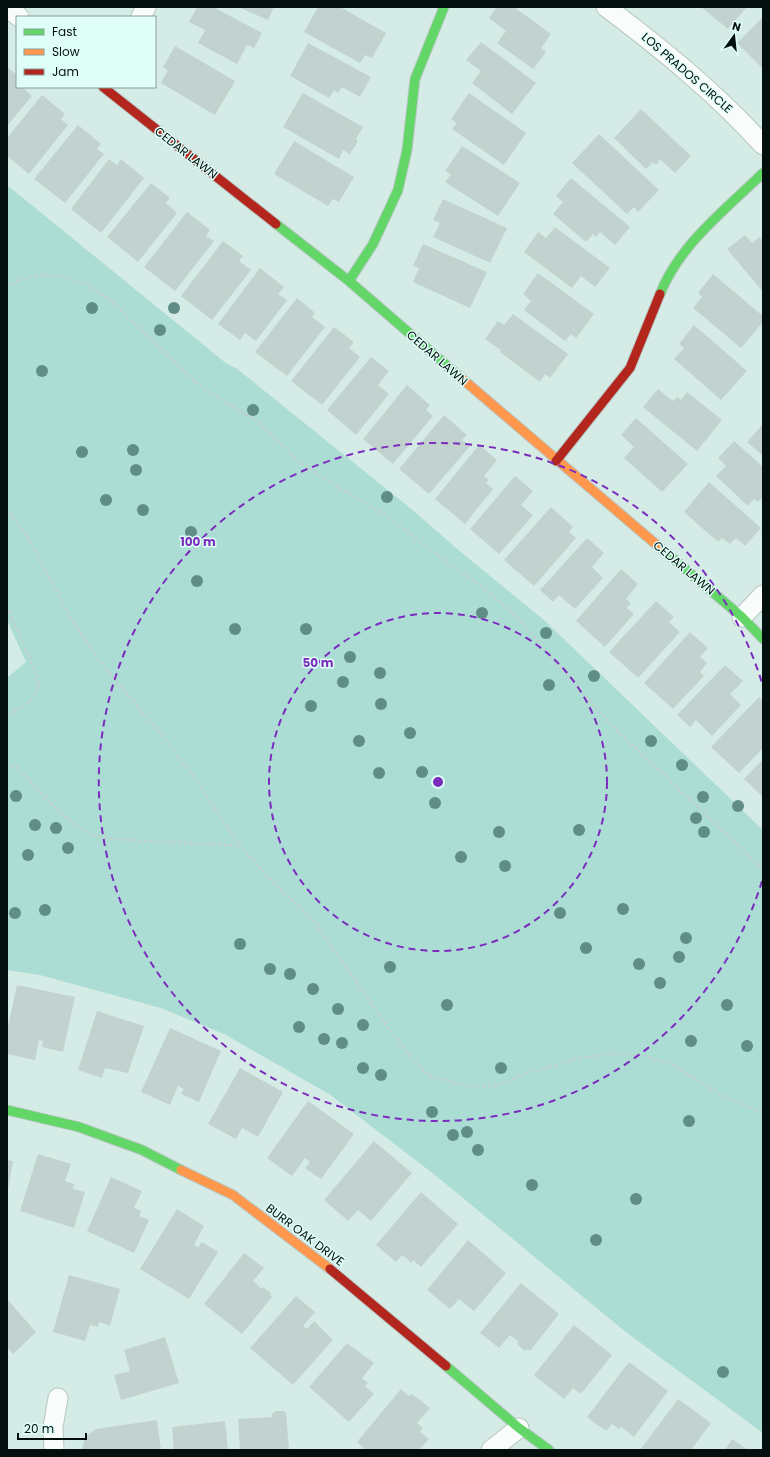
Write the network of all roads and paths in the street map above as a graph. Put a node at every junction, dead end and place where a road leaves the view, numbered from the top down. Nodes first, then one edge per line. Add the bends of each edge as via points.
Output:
1 (7, 7) edge
2 (146, 7) edge
3 (444, 7) edge
4 (606, 7) edge
5 (18, 16) edge
6 (142, 16) edge
7 (104, 88) edge
8 (763, 145) edge
9 (763, 173) edge
10 (349, 281) junction
11 (7, 286) edge
12 (556, 461) junction
13 (7, 509) edge
14 (763, 595) edge
15 (7, 607) edge
16 (742, 617) junction
17 (763, 638) edge
18 (7, 714) edge
19 (7, 763) edge
20 (240, 846) junction
21 (763, 869) edge
22 (7, 1110) edge
23 (763, 1113) edge
24 (58, 1398) dead end
25 (519, 1428) junction
26 (54, 1450) edge
27 (491, 1450) edge
28 (549, 1450) edge

1 - 5 street
2 - 6 street
3 - 10 street via 416,79 407,150 398,190 373,244
4 - 8 street, LOS PRADOS CIRCLE via 658,46 739,119
7 - 10 street, CEDAR LAWN
9 - 12 street via 687,247 665,282 630,368
10 - 12 street, CEDAR LAWN
11 - 21 path via 45,274 86,284 114,304 202,388 258,422 301,463 386,515 479,584 515,615 611,725
12 - 16 street, CEDAR LAWN
13 - 20 path via 26,535 73,622 100,662 154,725 193,776
14 - 16 street
15 - 18 path via 39,680 37,692 30,703
16 - 17 street, CEDAR LAWN
19 - 20 path via 19,769 56,809 92,835 114,839
20 - 23 path via 314,921 410,1057 430,1076 467,1086 494,1086 576,1059 616,1053 645,1056 673,1065 721,1095
22 - 25 street, BURR OAK DRIVE via 79,1127 142,1150 233,1196 323,1262
24 - 26 street via 53,1427
25 - 27 street
25 - 28 street, BURR OAK DRIVE

